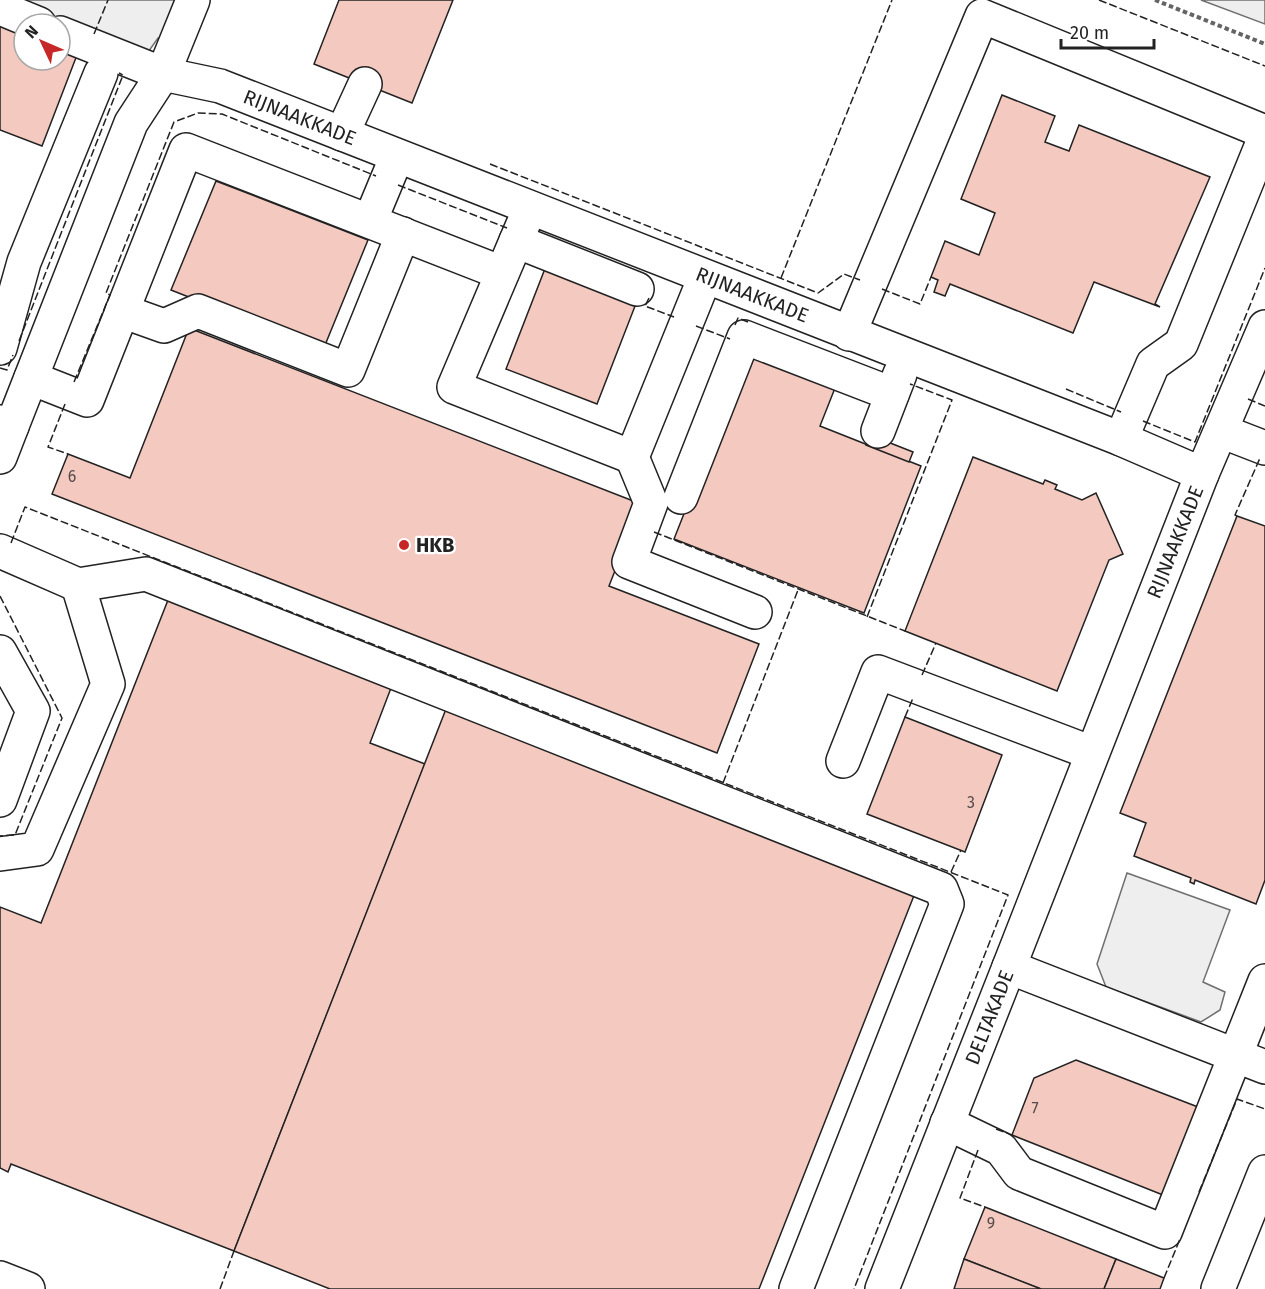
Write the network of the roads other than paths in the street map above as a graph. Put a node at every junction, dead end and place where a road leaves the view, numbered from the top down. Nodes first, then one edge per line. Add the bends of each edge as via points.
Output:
1 (193, 0) edge
2 (72, 38) edge
3 (101, 73) dead end
4 (163, 74) junction
5 (365, 84) dead end
6 (1265, 132) edge
7 (342, 134) junction
8 (1265, 137) edge
9 (397, 156) junction
10 (530, 208) junction
11 (370, 221) junction
12 (403, 234) junction
13 (516, 241) junction
14 (502, 273) junction
15 (705, 277) junction
16 (637, 289) dead end
17 (122, 311) junction
18 (1265, 327) edge
19 (849, 334) junction
20 (0, 348) edge
21 (906, 357) junction
22 (31, 378) junction
23 (892, 394) junction
24 (6, 424) edge
25 (1221, 430) junction
26 (878, 431) dead end
27 (1121, 439) junction
28 (1265, 448) edge
29 (0, 457) edge
30 (632, 457) junction
31 (1203, 474) junction
32 (681, 497) dead end
33 (0, 551) edge
34 (78, 585) junction
35 (755, 612) dead end
36 (0, 652) edge
37 (1092, 753) junction
38 (843, 760) dead end
39 (0, 800) edge
40 (0, 854) edge
41 (1009, 967) junction
42 (1265, 981) edge
43 (1250, 1061) edge
44 (947, 1124) junction
45 (1265, 1172) edge
46 (0, 1278) edge
47 (28, 1289) edge
48 (796, 1289) edge
49 (882, 1289) edge
50 (1218, 1289) edge

1 - 4 street
2 - 4 street, RIJNAAKKADE
3 - 20 street via 24,262
4 - 7 street, RIJNAAKKADE via 220,86
4 - 22 street via 131,123
5 - 7 street
6 - 19 street via 982,16
7 - 9 street, RIJNAAKKADE
8 - 27 street via 1181,344 1153,364
9 - 10 street, RIJNAAKKADE
9 - 11 street
10 - 13 street
10 - 15 street, RIJNAAKKADE
11 - 12 street
11 - 17 street via 186,150
12 - 14 street
12 - 17 street via 348,370 198,311 164,327
13 - 14 street
13 - 16 street
14 - 30 street via 454,387
15 - 19 street, RIJNAAKKADE
15 - 30 street
17 - 22 street via 87,400
18 - 25 street
19 - 21 street, RIJNAAKKADE
21 - 23 street
21 - 27 street, RIJNAAKKADE
22 - 24 street
23 - 26 street
23 - 32 street via 744,337
24 - 29 street
25 - 28 street
25 - 31 street
27 - 31 street, RIJNAAKKADE
30 - 35 street via 651,503 629,562
31 - 37 street, RIJNAAKKADE
33 - 34 street
34 - 40 street via 108,684 37,849
34 - 48 street via 146,574 941,889 947,904
36 - 39 street via 33,711
37 - 38 street via 878,672
37 - 41 street, RIJNAAKKADE
41 - 43 street, DELTAKADE
41 - 44 street, DELTAKADE
42 - 43 street
43 - 44 street via 1165,1232 1019,1173 1001,1149
44 - 49 street, DELTAKADE
45 - 50 street
46 - 47 street

